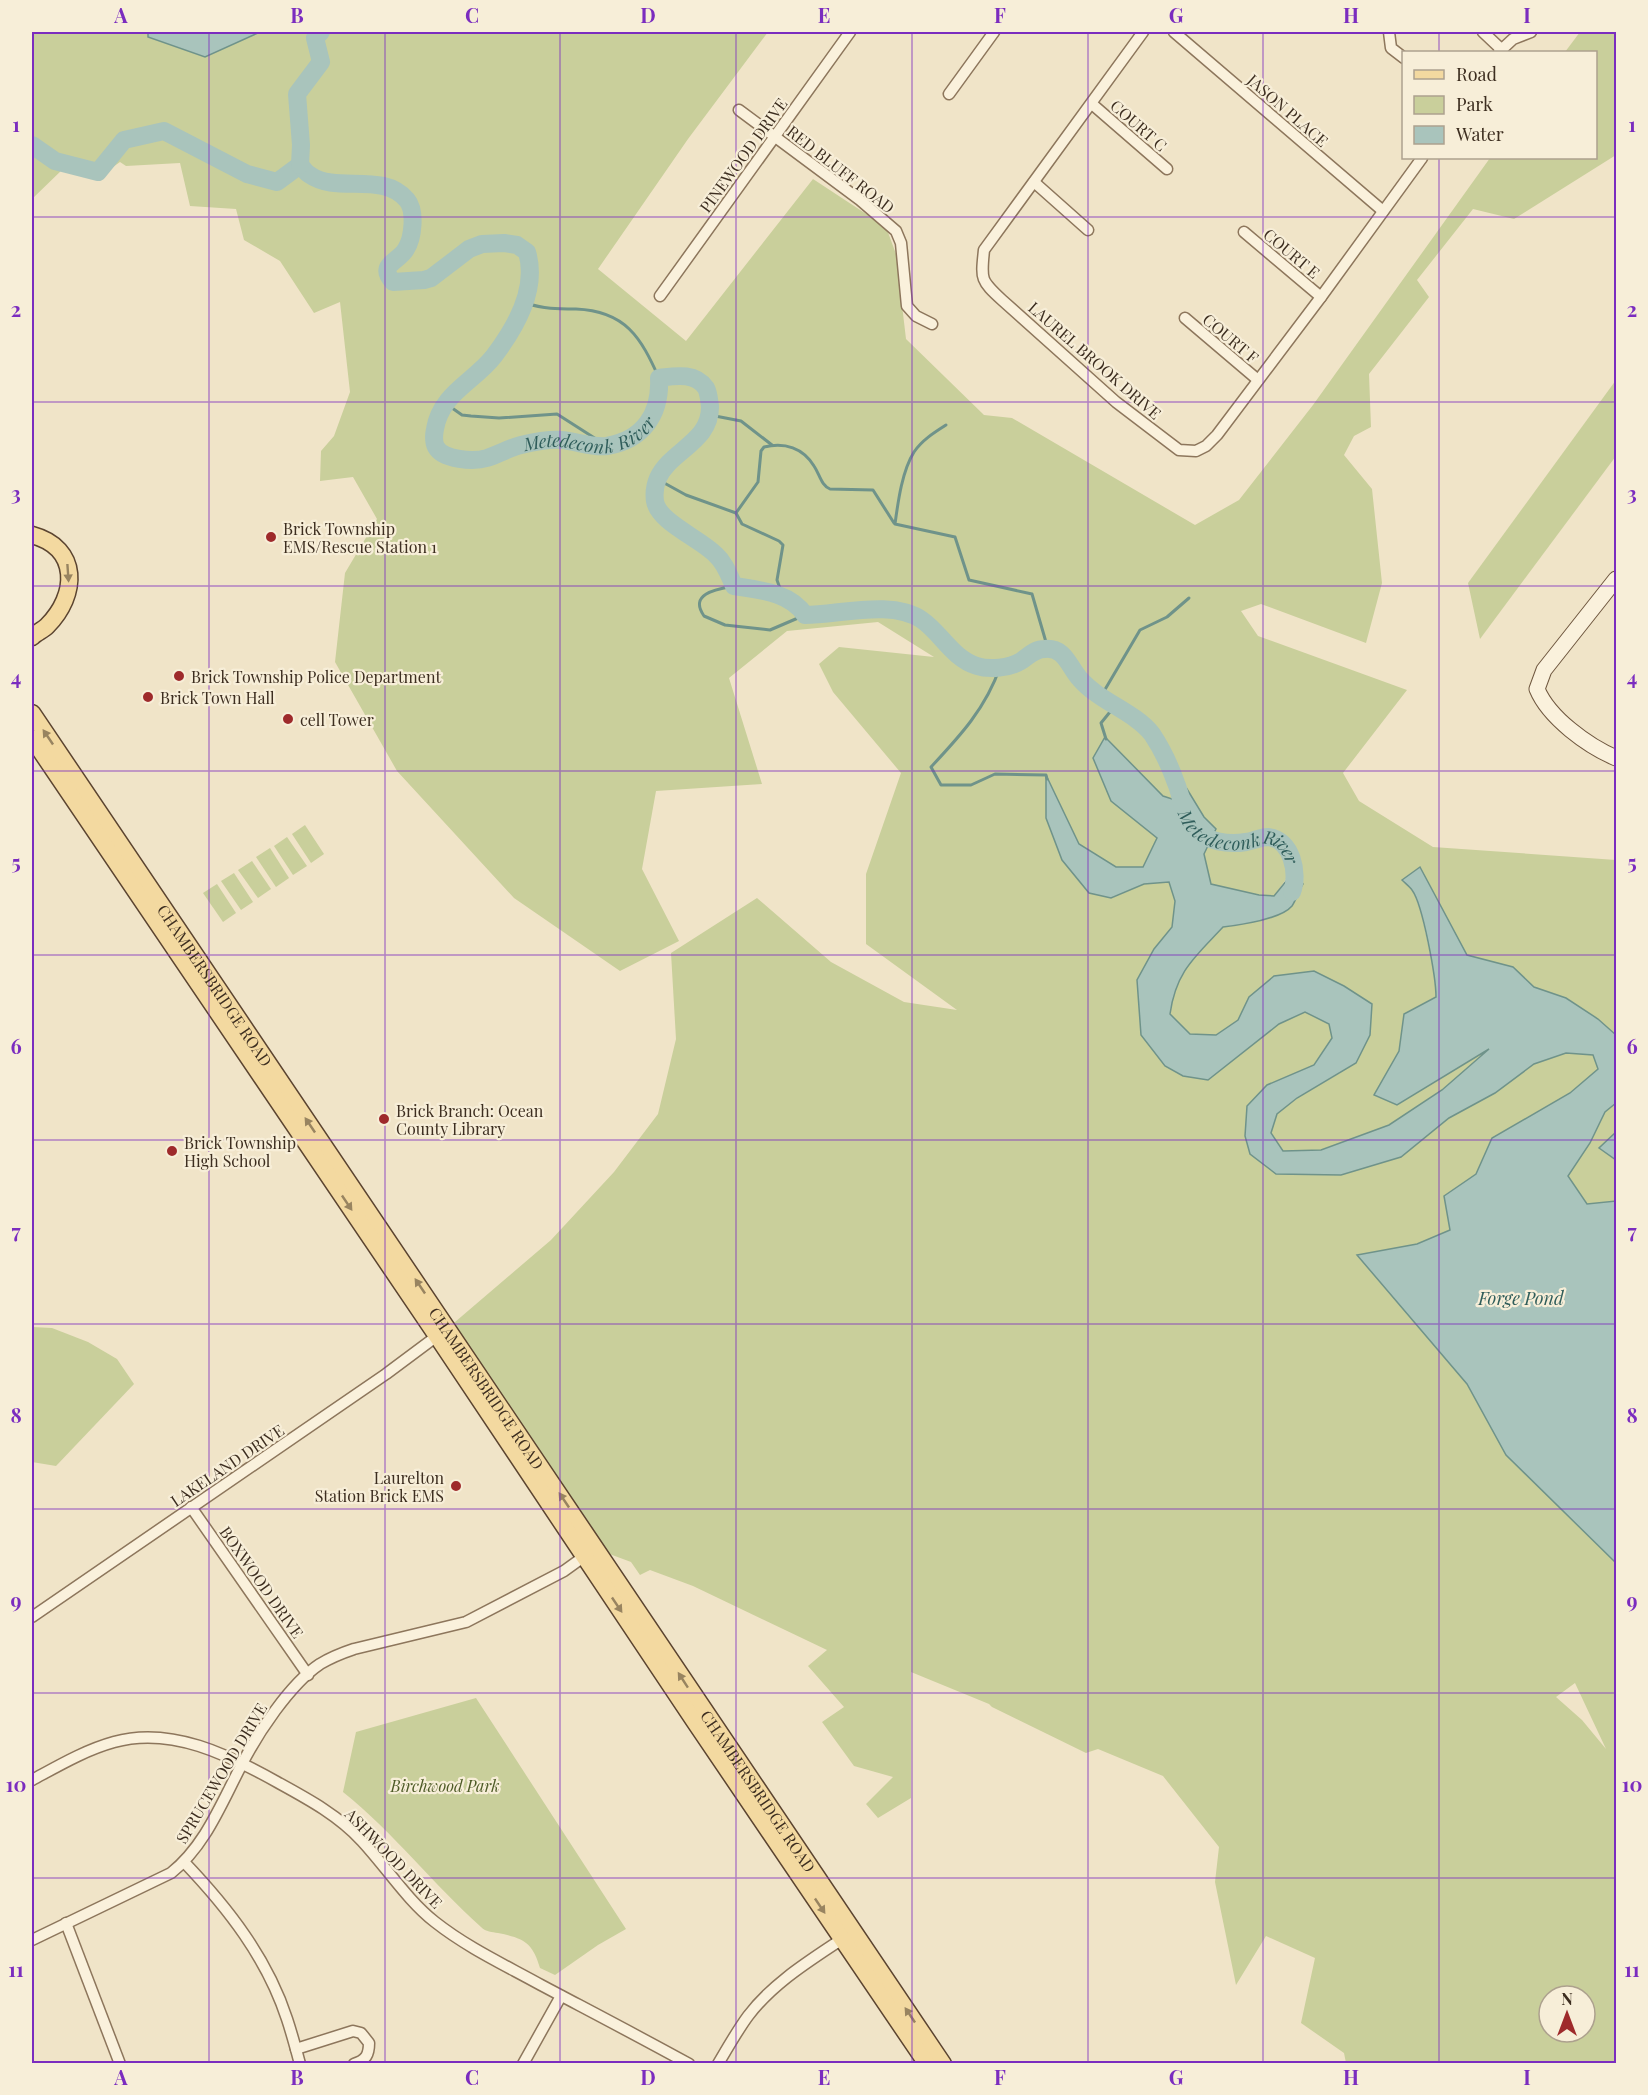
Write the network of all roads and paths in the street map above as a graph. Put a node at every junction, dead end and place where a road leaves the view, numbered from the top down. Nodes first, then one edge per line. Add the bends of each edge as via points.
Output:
1 (850, 32) edge
2 (994, 32) edge
3 (1143, 32) edge
4 (1174, 32) edge
5 (1389, 32) edge
6 (1483, 32) edge
7 (1531, 32) edge
8 (1500, 51) edge
9 (1402, 56) edge
10 (949, 94) dead end
11 (1092, 104) junction
12 (739, 110) dead end
13 (774, 136) junction
14 (1421, 159) edge
15 (1167, 169) dead end
16 (1034, 182) junction
17 (1383, 211) junction
18 (1088, 230) dead end
19 (1244, 232) dead end
20 (660, 296) dead end
21 (1321, 297) junction
22 (1185, 318) dead end
23 (932, 324) dead end
24 (1258, 380) junction
25 (32, 535) edge
26 (1617, 579) edge
27 (32, 637) edge
28 (32, 713) edge
29 (32, 738) edge
30 (1617, 758) edge
31 (437, 1336) junction
32 (191, 1507) junction
33 (590, 1552) junction
34 (32, 1617) edge
35 (308, 1675) junction
36 (242, 1763) junction
37 (32, 1780) edge
38 (184, 1862) junction
39 (66, 1923) junction
40 (842, 1939) junction
41 (32, 1940) edge
42 (561, 1995) junction
43 (296, 2049) junction
44 (120, 2064) edge
45 (300, 2064) edge
46 (354, 2064) edge
47 (523, 2064) edge
48 (689, 2064) edge
49 (718, 2064) edge
50 (927, 2064) edge
51 (943, 2064) edge

1 - 13 street, PINEWOOD DRIVE
2 - 10 street
3 - 11 street, LAUREL BROOK DRIVE
4 - 17 street, JASON PLACE
5 - 9 street via 1392,48
6 - 8 street
7 - 8 street
11 - 15 street, COURT C
11 - 16 street, LAUREL BROOK DRIVE
12 - 13 street, RED BLUFF ROAD
13 - 20 street, PINEWOOD DRIVE
13 - 23 street, RED BLUFF ROAD via 896,231 901,243 906,306
14 - 17 street, LAUREL BROOK DRIVE
16 - 18 street
16 - 24 street, LAUREL BROOK DRIVE via 984,250 982,278 985,285 1116,402 1179,450 1196,451 1217,435
17 - 21 street, LAUREL BROOK DRIVE
19 - 21 street, COURT E
21 - 24 street, LAUREL BROOK DRIVE
22 - 24 street, COURT F
25 -> 27 main road via 59,548 69,565 69,587 60,608 47,627
26 - 30 street via 1544,670 1537,689 1547,706 1572,730
33 -> 28 main road, CHAMBERSBRIDGE ROAD
29 -> 31 main road, CHAMBERSBRIDGE ROAD
31 - 32 street, LAKELAND DRIVE
31 - 33 main road, CHAMBERSBRIDGE ROAD
32 - 34 street, LAKELAND DRIVE
32 - 35 street, BOXWOOD DRIVE
33 - 35 street, SPRUCEWOOD DRIVE via 564,1571 466,1622 354,1649 327,1660
33 -> 40 main road, CHAMBERSBRIDGE ROAD
51 -> 33 main road, CHAMBERSBRIDGE ROAD via 696,1699
35 - 36 street, SPRUCEWOOD DRIVE via 279,1705
36 - 37 street, ASHWOOD DRIVE via 172,1739 134,1739 105,1745
36 - 38 street, SPRUCEWOOD DRIVE via 202,1840
36 - 42 street, ASHWOOD DRIVE via 328,1811 362,1840 435,1922 471,1948
38 - 39 street, SPRUCEWOOD DRIVE via 171,1873
38 - 43 street via 212,1891 260,1958 287,2018
39 - 41 street, SPRUCEWOOD DRIVE
39 - 44 street
40 - 49 street via 796,1969 773,1990 750,2014
40 - 50 main road, CHAMBERSBRIDGE ROAD
42 - 47 street
42 - 48 street, ASHWOOD DRIVE
43 - 45 street
43 - 46 street via 353,2031 361,2033 369,2043 368,2055

